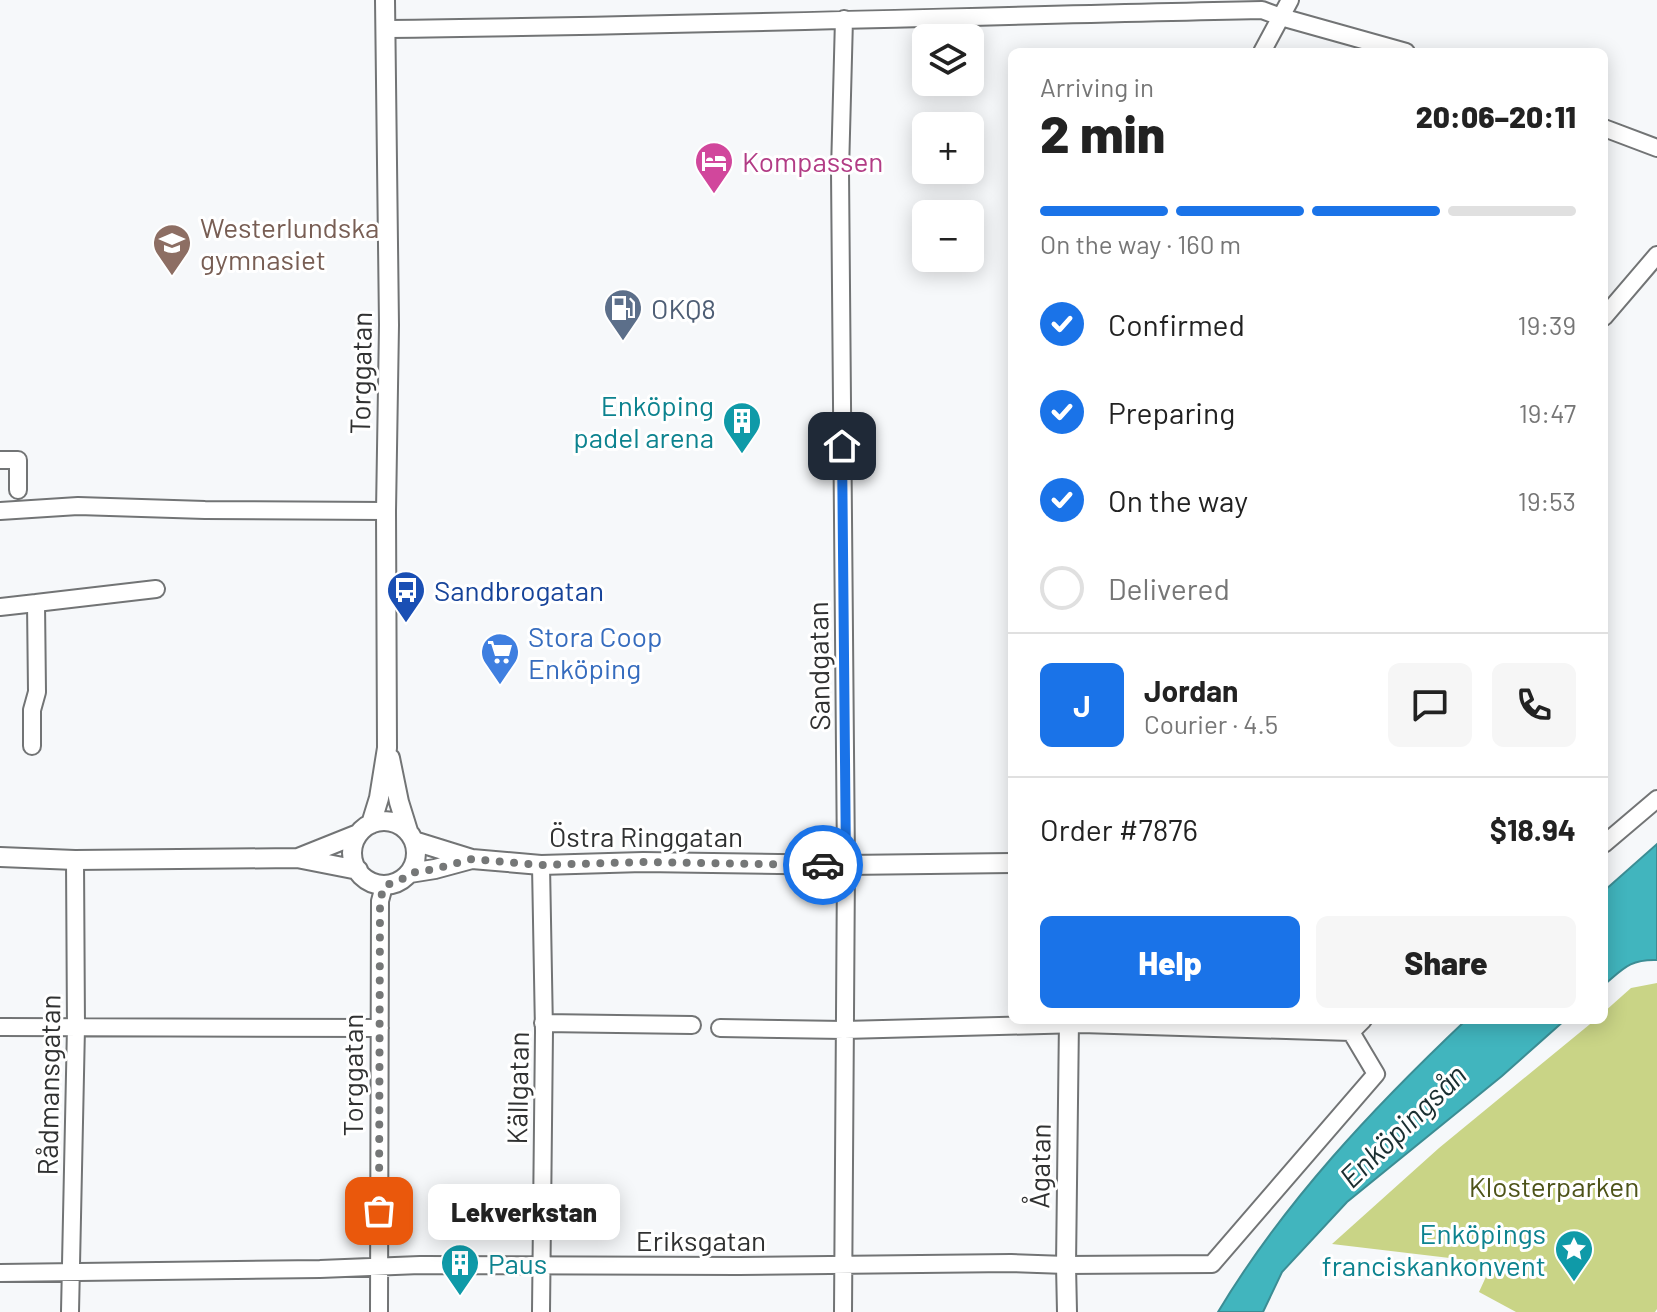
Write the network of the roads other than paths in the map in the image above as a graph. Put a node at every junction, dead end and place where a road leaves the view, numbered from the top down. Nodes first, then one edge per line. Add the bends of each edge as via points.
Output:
1 (385, 0) edge
2 (1290, 0) edge
3 (1281, 17) junction
4 (844, 19) junction
5 (387, 29) junction
6 (1264, 48) edge
7 (1392, 48) edge
8 (1608, 130) edge
9 (1657, 148) edge
10 (1657, 255) edge
11 (1608, 312) edge
12 (0, 460) edge
13 (18, 490) dead end
14 (0, 511) edge
15 (386, 511) junction
16 (156, 589) dead end
17 (36, 603) junction
18 (0, 607) edge
19 (32, 746) dead end
20 (387, 748) junction
21 (1657, 799) edge
22 (365, 829) junction
23 (411, 836) junction
24 (1608, 841) edge
25 (0, 857) edge
26 (297, 858) junction
27 (472, 859) junction
28 (75, 860) junction
29 (1008, 863) edge
30 (541, 865) junction
31 (846, 865) junction
32 (358, 870) junction
33 (410, 873) junction
34 (384, 886) junction
35 (543, 1023) junction
36 (1013, 1024) edge
37 (1069, 1024) edge
38 (1213, 1024) edge
39 (692, 1025) dead end
40 (1357, 1026) edge
41 (0, 1027) edge
42 (76, 1027) junction
43 (380, 1028) junction
44 (720, 1028) dead end
45 (844, 1030) junction
46 (842, 1265) junction
47 (1066, 1265) junction
48 (379, 1266) junction
49 (541, 1266) junction
50 (0, 1273) edge
51 (70, 1273) junction
52 (70, 1312) edge
53 (379, 1312) edge
54 (541, 1312) edge
55 (843, 1312) edge
56 (1067, 1312) edge

1 - 5 street, Torggatan
2 - 3 street
3 - 4 street via 1262,10
3 - 6 street
3 - 7 street
4 - 5 street
4 - 31 street, Sandgatan via 840,171
5 - 15 street, Torggatan
8 - 9 street
10 - 11 street
12 - 13 street via 18,460
14 - 15 street via 78,506
15 - 20 street, Torggatan
16 - 17 street
17 - 18 street
17 - 19 street
20 - 22 street, Torggatan via 379,798
20 - 23 street, Torggatan
21 - 24 street
22 - 23 street via 389,821
22 - 26 street
22 - 32 street via 353,844
23 - 27 street, Östra Ringgatan
23 - 33 street via 416,849
25 - 28 street
26 - 28 street
26 - 32 street
27 - 30 street, Östra Ringgatan
27 - 33 street, Östra Ringgatan
28 - 42 street, Rådmansgatan
29 - 31 street, Östra Ringgatan
30 - 31 street, Östra Ringgatan
30 - 35 street, Källgatan
31 - 45 street, Sandgatan
32 - 34 street
33 - 34 street
34 - 43 street, Torggatan
35 - 39 street
35 - 49 street, Källgatan
36 - 45 street
37 - 47 street, Ågatan
38 - 40 street
40 - 47 street, Eriksgatan via 1376,1074 1212,1264
41 - 42 street
42 - 43 street
42 - 51 street, Rådmansgatan
43 - 48 street, Torggatan
44 - 45 street
45 - 46 street, Sandgatan
46 - 47 street, Eriksgatan
46 - 49 street, Eriksgatan
46 - 55 street, Sandgatan
47 - 56 street, Ågatan
48 - 49 street, Eriksgatan
48 - 51 street, Eriksgatan
48 - 53 street, Torggatan
49 - 54 street, Källgatan
50 - 51 street, Eriksgatan
51 - 52 street, Rådmansgatan

